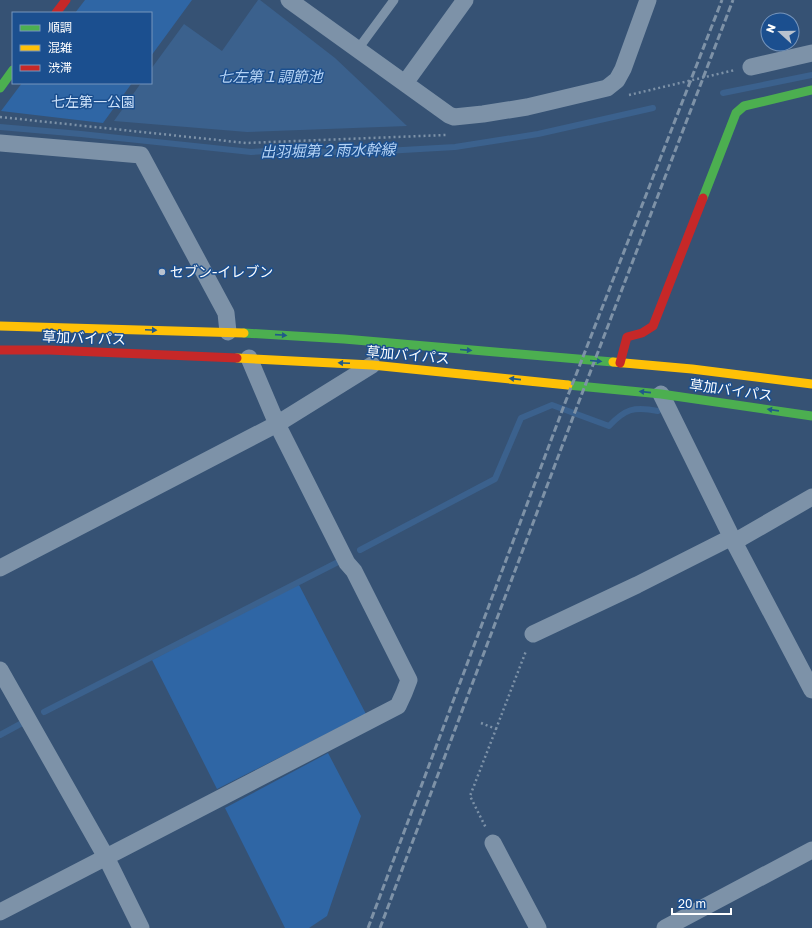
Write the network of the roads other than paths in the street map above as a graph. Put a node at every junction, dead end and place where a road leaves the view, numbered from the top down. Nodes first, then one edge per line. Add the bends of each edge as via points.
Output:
1 (66, 0) edge
2 (289, 0) edge
3 (394, 0) edge
4 (465, 0) edge
5 (648, 0) edge
6 (57, 12) edge
7 (358, 49) junction
8 (812, 53) edge
9 (751, 67) road end
10 (12, 71) edge
11 (405, 83) junction
12 (0, 88) edge
13 (812, 90) edge
14 (0, 143) edge
15 (0, 326) edge
16 (228, 332) junction
17 (0, 350) edge
18 (249, 358) junction
19 (620, 363) junction
20 (372, 365) junction
21 (812, 384) edge
22 (661, 394) junction
23 (812, 416) edge
24 (277, 424) junction
25 (812, 497) edge
26 (734, 540) junction
27 (0, 568) edge
28 (533, 634) road end
29 (0, 670) edge
30 (812, 690) edge
31 (493, 843) road end
32 (812, 850) edge
33 (106, 857) junction
34 (0, 912) edge
35 (140, 928) edge
36 (538, 928) edge
37 (665, 928) edge

1 - 6 main road
2 - 7 street
3 - 7 lane
4 - 11 street
5 - 11 street via 623,69 617,80 607,88 527,107 454,117
7 - 11 street
8 - 9 street
10 - 12 main road
13 - 19 main road via 744,106 736,113 653,326 642,333 627,337
14 - 16 street via 141,155 226,313
15 -> 16 main road, 草加バイパス
16 -> 19 main road, 草加バイパス
17 - 18 main road, 草加バイパス
20 -> 18 main road, 草加バイパス
18 - 24 street
19 - 21 main road, 草加バイパス
22 -> 20 main road, 草加バイパス
20 - 24 street
23 -> 22 main road, 草加バイパス
22 - 26 street
24 - 27 street
24 - 33 street via 347,563 354,571 397,654 409,680 404,693 398,706
25 - 26 street
26 - 28 street
26 - 30 street
29 - 33 street
31 - 36 street
32 - 37 street
33 - 34 street
33 - 35 street

